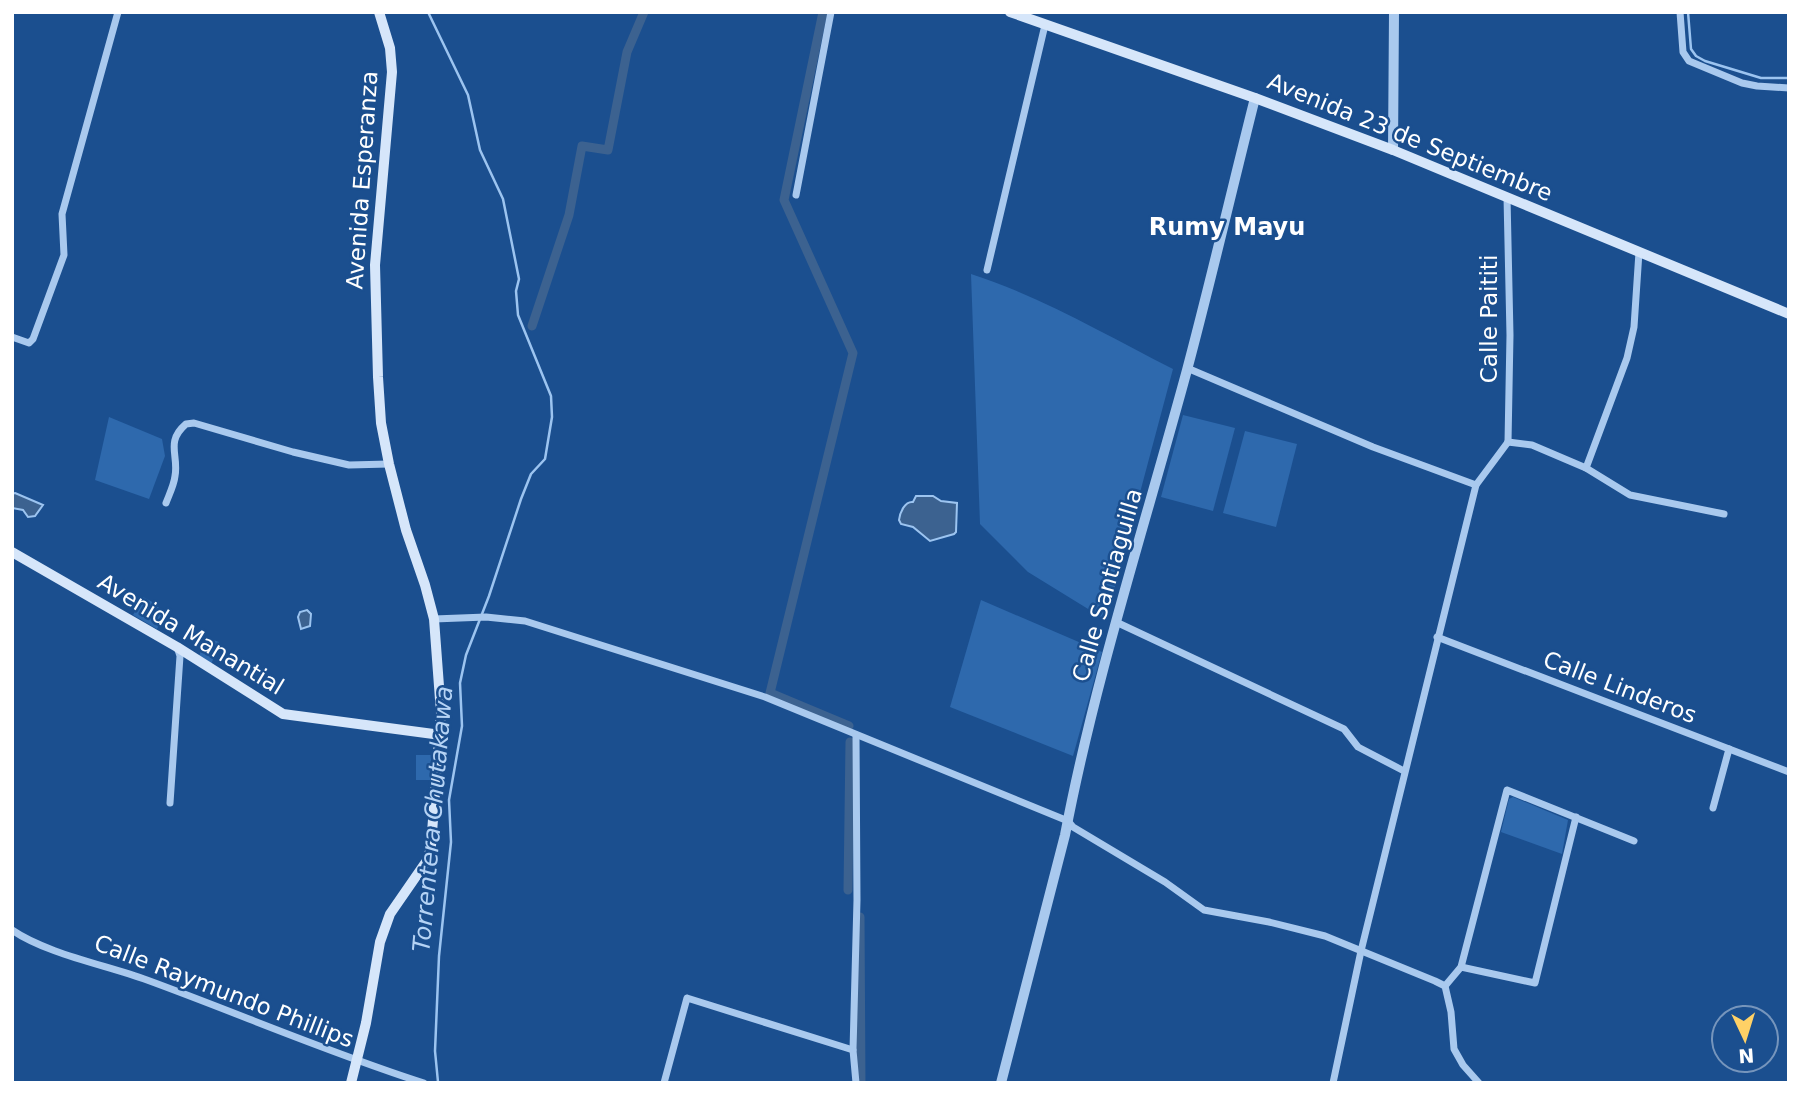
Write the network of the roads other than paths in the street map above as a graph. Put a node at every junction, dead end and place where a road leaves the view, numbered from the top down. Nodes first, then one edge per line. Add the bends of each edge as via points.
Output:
1 (118, 12) edge
2 (379, 12) edge
3 (831, 12) edge
4 (1010, 12) edge
5 (1394, 12) edge
6 (1679, 12) edge
7 (1045, 25) junction
8 (1789, 88) edge
9 (1255, 98) junction
10 (1393, 150) junction
11 (796, 195) dead end
12 (1507, 197) junction
13 (1639, 251) junction
14 (987, 270) dead end
15 (1789, 314) edge
16 (12, 337) edge
17 (1187, 368) junction
18 (1508, 442) junction
19 (389, 464) junction
20 (1586, 468) junction
21 (1476, 485) junction
22 (166, 503) dead end
23 (1724, 514) dead end
24 (12, 552) edge
25 (434, 618) junction
26 (1116, 622) junction
27 (1437, 637) junction
28 (177, 647) junction
29 (441, 735) junction
30 (856, 735) junction
31 (1729, 749) junction
32 (1404, 771) junction
33 (1789, 772) edge
34 (170, 803) dead end
35 (1713, 808) dead end
36 (1576, 817) junction
37 (1068, 821) junction
38 (1634, 841) dead end
39 (12, 930) edge
40 (1361, 951) junction
41 (1461, 967) junction
42 (1445, 986) junction
43 (853, 1050) junction
44 (357, 1062) junction
45 (351, 1083) edge
46 (424, 1083) edge
47 (664, 1083) edge
48 (856, 1083) edge
49 (1001, 1083) edge
50 (1333, 1083) edge
51 (1479, 1083) edge

1 - 16 street via 62,214 64,255 33,339 29,343
2 - 19 main road, Avenida Esperanza via 392,72 375,265 380,411
3 - 11 street
4 - 7 main road, Avenida 23 de Septiembre
5 - 10 street
6 - 8 street via 1683,52 1689,61 1742,83
7 - 9 main road, Avenida 23 de Septiembre
7 - 14 street
9 - 10 main road, Avenida 23 de Septiembre
9 - 17 street, Calle Santiaguilla
10 - 12 main road, Avenida 23 de Septiembre
12 - 13 main road, Avenida 23 de Septiembre
12 - 18 street, Calle Paititi
13 - 15 main road, Avenida 23 de Septiembre
13 - 20 street via 1634,327 1627,358
17 - 21 street
17 - 26 street, Calle Santiaguilla
18 - 20 street via 1532,446
18 - 21 street
19 - 22 street via 349,465 186,424 172,447 176,475
19 - 25 main road, Avenida Esperanza
20 - 23 street via 1630,495
21 - 27 street
24 - 28 main road, Avenida Manantial
25 - 29 main road, Avenida Esperanza
25 - 30 street via 525,621 765,697
26 - 32 street via 1344,729 1358,747
26 - 37 street, Calle Santiaguilla
27 - 31 street, Calle Linderos
27 - 32 street
28 - 29 main road, Avenida Manantial via 283,714
28 - 34 street
29 - 44 main road, Avenida Esperanza via 428,859 390,914 380,942
30 - 37 street
30 - 43 street
31 - 33 street, Calle Linderos
31 - 35 street
32 - 40 street
36 - 38 street
36 - 41 street via 1535,984
36 - 41 street via 1507,790
37 - 40 street via 1203,910 1325,936
37 - 49 street, Calle Santiaguilla
39 - 44 street, Calle Raymundo Phillips via 54,950 234,1012
40 - 42 street
40 - 50 street
41 - 42 street
42 - 51 street via 1454,1049
43 - 47 street via 687,998
43 - 48 street
44 - 45 main road, Avenida Esperanza
44 - 46 street, Calle Raymundo Phillips

